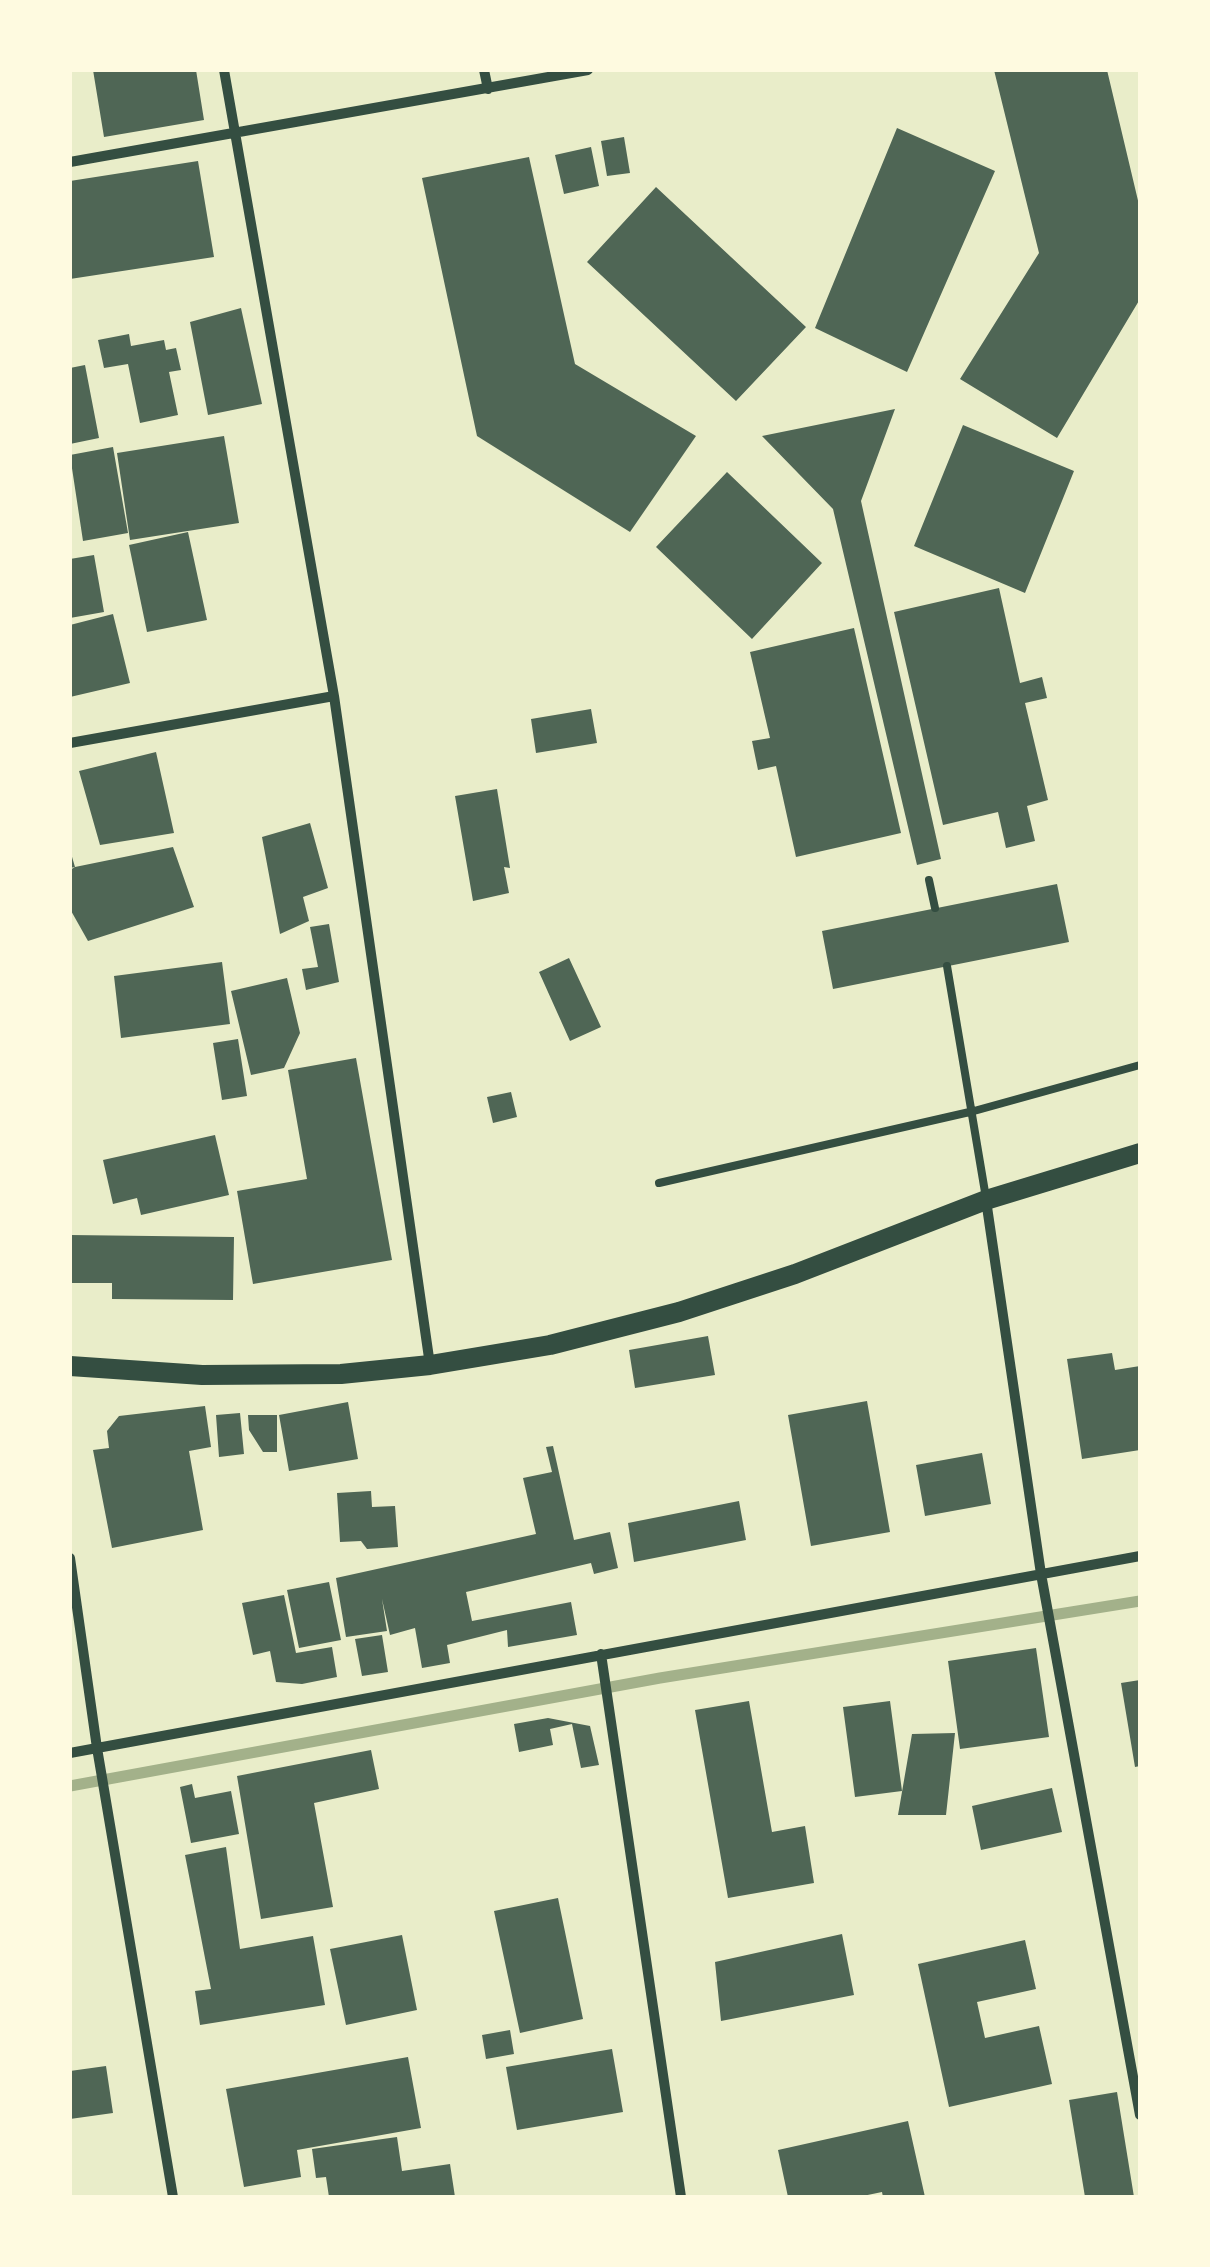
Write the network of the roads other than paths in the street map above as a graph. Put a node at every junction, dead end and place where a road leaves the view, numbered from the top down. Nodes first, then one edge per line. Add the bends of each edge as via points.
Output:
1 (224, 70) edge
2 (484, 70) edge
3 (588, 70) edge
4 (488, 90) junction
5 (237, 131) junction
6 (70, 162) edge
7 (334, 696) junction
8 (70, 743) edge
9 (929, 880) dead end
10 (935, 908) dead end
11 (947, 966) dead end
12 (1140, 1065) edge
13 (974, 1110) junction
14 (1140, 1153) edge
15 (659, 1183) dead end
16 (986, 1200) junction
17 (430, 1365) junction
18 (70, 1366) edge
19 (1140, 1556) edge
20 (70, 1558) edge
21 (1041, 1574) junction
22 (601, 1654) junction
23 (96, 1748) junction
24 (70, 1753) edge
25 (1140, 2114) edge
26 (173, 2197) edge
27 (681, 2197) edge

1 - 5 street
2 - 4 street
3 - 4 street
4 - 5 street
5 - 6 street
5 - 7 street
7 - 8 street
7 - 17 street
9 - 10 lane
11 - 13 lane
12 - 13 lane
13 - 15 lane
13 - 16 lane
14 - 16 main road
16 - 17 main road via 679,1312 550,1345
16 - 21 street
17 - 18 main road via 268,1376
19 - 21 street
20 - 23 street
21 - 22 street
21 - 25 street
22 - 23 street
22 - 27 street
23 - 24 street
23 - 26 street

